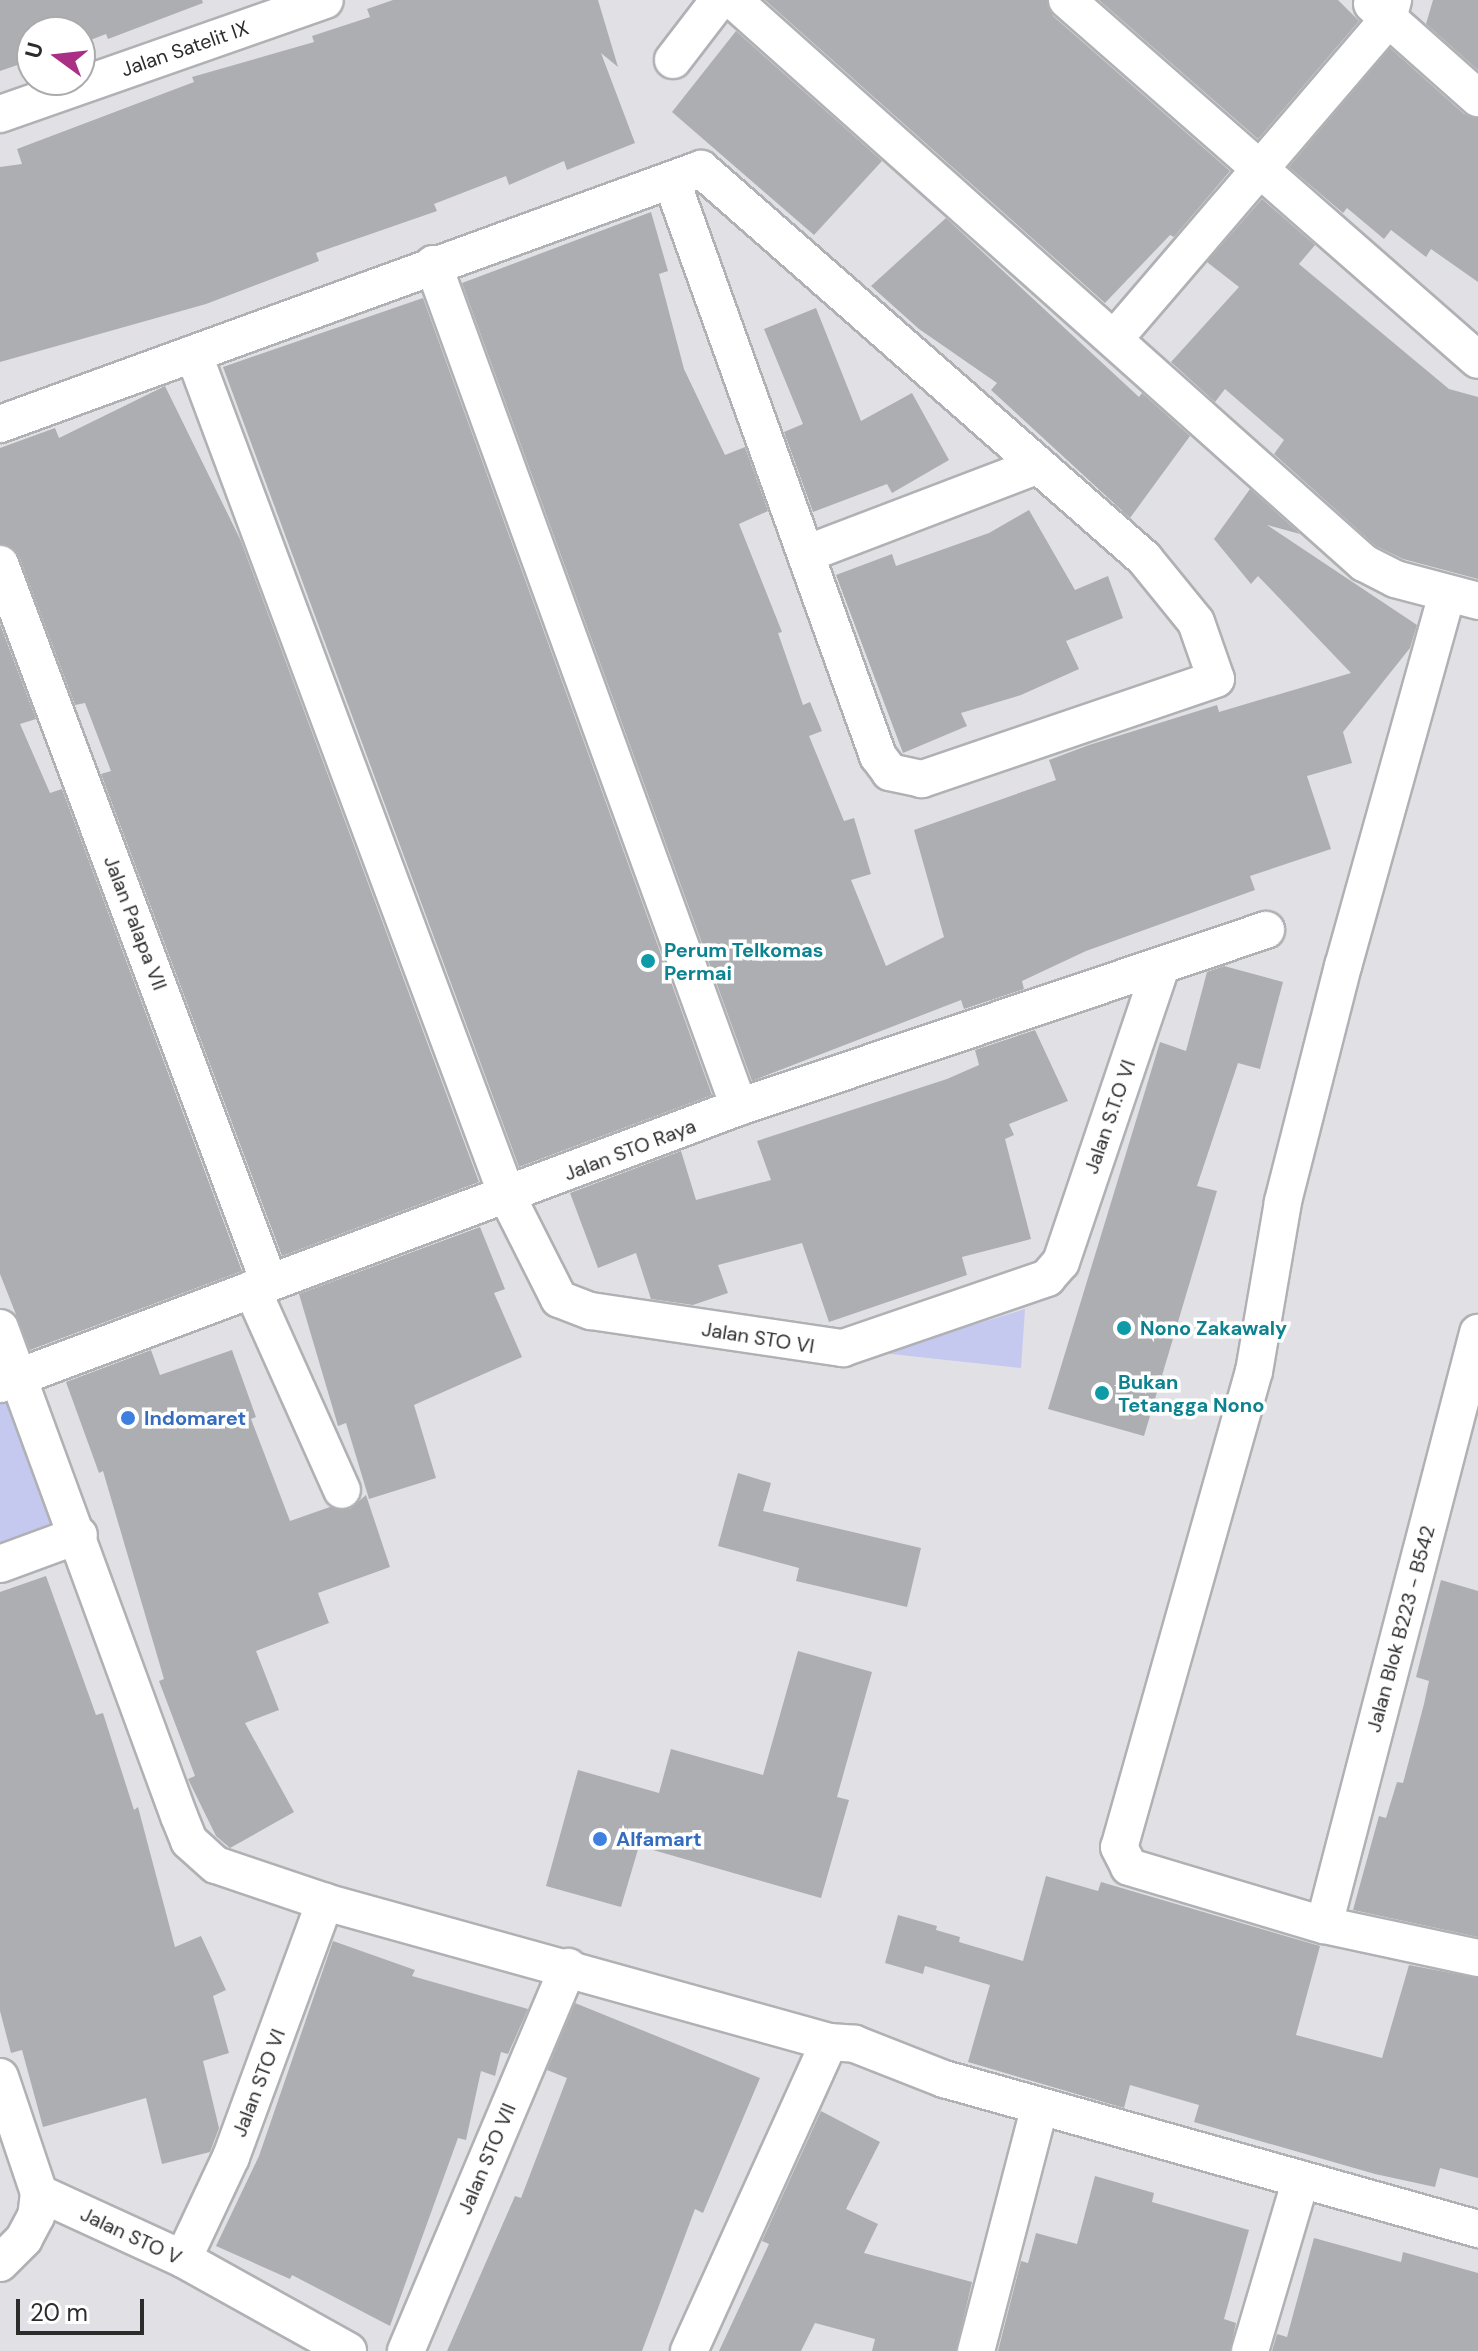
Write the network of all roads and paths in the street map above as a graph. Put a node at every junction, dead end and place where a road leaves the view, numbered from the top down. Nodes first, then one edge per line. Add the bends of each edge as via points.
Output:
1 (325, 0) edge
2 (719, 0) edge
3 (733, 0) edge
4 (1067, 0) edge
5 (1383, 6) edge
6 (673, 60) dead end
7 (1478, 98) edge
8 (0, 114) edge
9 (1259, 172) junction
10 (672, 182) junction
11 (433, 264) junction
12 (1115, 338) junction
13 (194, 355) junction
14 (1478, 360) edge
15 (0, 424) edge
16 (1034, 467) junction
17 (806, 554) junction
18 (0, 564) edge
19 (1463, 598) edge
20 (1266, 930) dead end
21 (1161, 967) junction
22 (739, 1107) junction
23 (508, 1198) junction
24 (1059, 1267) joint
25 (261, 1285) junction
26 (0, 1328) edge
27 (1478, 1333) edge
28 (9, 1381) edge
29 (342, 1490) dead end
30 (79, 1535) junction
31 (0, 1564) edge
32 (325, 1902) junction
33 (1324, 1925) junction
34 (1478, 1958) edge
35 (568, 1967) junction
36 (829, 2042) junction
37 (0, 2077) edge
38 (1040, 2106) junction
39 (1301, 2179) junction
40 (39, 2193) junction
41 (1478, 2229) edge
42 (183, 2259) junction
43 (0, 2263) edge
44 (348, 2351) edge
45 (406, 2351) edge
46 (689, 2351) edge
47 (976, 2351) edge
48 (1250, 2351) edge

1 - 8 street, Jalan Satelit IX
2 - 6 street
3 - 12 street
4 - 9 street
5 - 7 street
5 - 9 street
9 - 12 street
9 - 14 street
10 - 11 street
10 - 16 street via 701,169
10 - 17 street
11 - 13 street
11 - 22 street
12 - 19 street via 1364,563
13 - 15 street
13 - 23 street, Jalan STO VI
16 - 17 street
16 - 17 street via 1144,558 1196,622 1216,679 922,779 904,779 890,772 878,756
18 - 25 street, Jalan Palapa VII
19 - 33 street via 1343,966 1283,1202 1254,1371 1119,1847 1129,1867
20 - 21 street, Jalan STO Raya
21 - 22 street, Jalan STO Raya
21 - 24 street, Jalan S.T.O VI
22 - 23 street, Jalan STO Raya
23 - 24 street, Jalan STO VI via 549,1287 570,1305 828,1349 878,1340 936,1320 1047,1278
23 - 25 street, Jalan STO Raya
25 - 28 street, Jalan STO Raya
25 - 29 street, Jalan Palapa VII
26 - 28 street
27 - 33 street, Jalan Blok B223 - B542
28 - 30 street
30 - 31 street
30 - 32 street via 189,1841 216,1865
32 - 35 street
32 - 42 street, Jalan STO VI via 260,2084
33 - 34 street
35 - 36 street
35 - 45 street, Jalan STO VII
36 - 38 street via 855,2044 944,2079
36 - 46 street
37 - 40 street
38 - 39 street
38 - 47 street
39 - 41 street
39 - 48 street
40 - 42 street, Jalan STO V
40 - 43 street via 36,2216 24,2239
42 - 44 street, Jalan STO V

